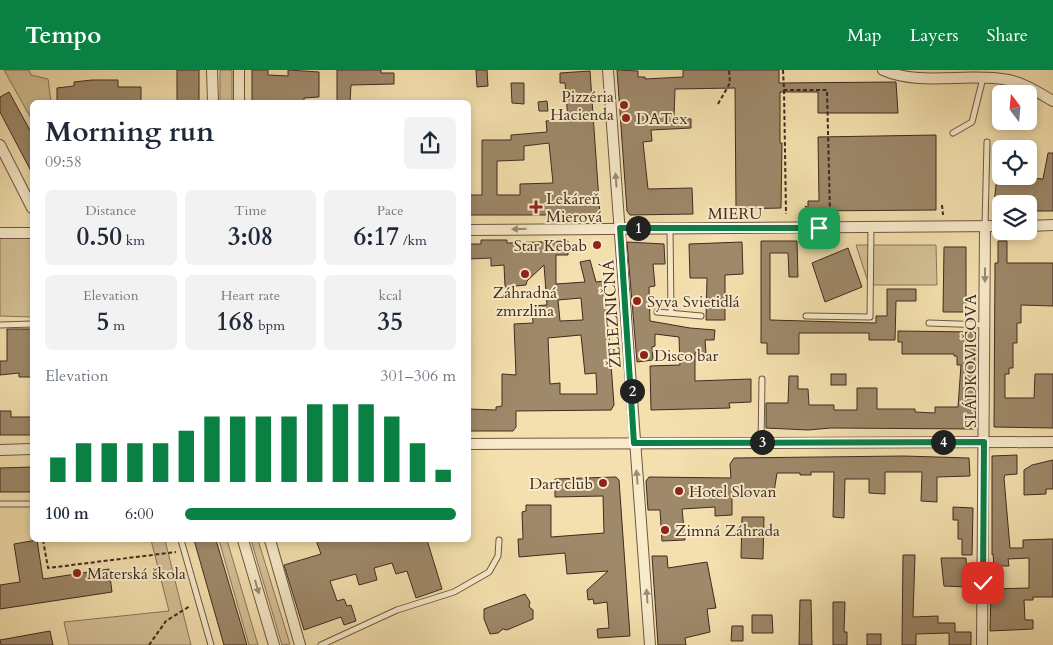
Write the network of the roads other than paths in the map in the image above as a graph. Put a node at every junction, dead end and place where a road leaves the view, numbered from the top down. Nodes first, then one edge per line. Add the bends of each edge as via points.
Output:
1 (212, 70) edge
2 (239, 70) edge
3 (608, 70) edge
4 (883, 70) edge
5 (983, 78) junction
6 (213, 100) edge
7 (239, 100) edge
8 (1053, 101) edge
9 (953, 133) dead end
10 (986, 142) dead end
11 (0, 145) edge
12 (30, 203) edge
13 (1053, 225) edge
14 (985, 226) junction
15 (992, 226) edge
16 (1037, 226) edge
17 (871, 227) junction
18 (620, 228) junction
19 (670, 228) junction
20 (471, 230) edge
21 (0, 233) edge
22 (30, 233) edge
23 (657, 312) dead end
24 (671, 312) junction
25 (701, 316) dead end
26 (806, 316) dead end
27 (929, 322) dead end
28 (30, 324) edge
29 (0, 325) edge
30 (985, 325) junction
31 (762, 379) dead end
32 (761, 442) junction
33 (984, 442) junction
34 (1053, 442) edge
35 (634, 443) junction
36 (471, 444) edge
37 (30, 449) edge
38 (0, 450) edge
39 (0, 504) edge
40 (30, 504) edge
41 (499, 540) dead end
42 (182, 542) edge
43 (244, 542) edge
44 (271, 542) edge
45 (211, 645) edge
46 (274, 645) edge
47 (300, 645) edge
48 (322, 645) edge
49 (650, 645) edge
50 (982, 645) edge

1 - 6 street
2 - 7 street
18 -> 3 street, ŽELEZNIČNÁ
4 - 5 street via 911,77
5 - 8 street via 1020,84
5 - 9 lane via 972,122
10 - 14 lane
11 - 12 street
13 - 16 street
14 - 15 street, MIERU
14 - 17 street, MIERU
14 -> 30 street, SLÁDKOVIČOVA
17 - 19 street, MIERU
17 - 26 lane via 870,316
18 - 19 street, MIERU
18 -> 20 street, MIERU
18 - 35 street, ŽELEZNIČNÁ
19 - 24 lane
21 - 22 street
23 - 24 lane
24 - 25 lane
27 - 30 lane
28 - 29 lane
30 - 33 street, SLÁDKOVIČOVA
31 - 32 lane
32 - 33 street
32 - 35 street
33 - 34 street
33 - 50 street, SLÁDKOVIČOVA
35 - 36 street
49 -> 35 street, ŽELEZNIČNÁ
37 - 38 street
39 - 40 lane
41 - 48 lane via 498,556 489,572 454,592 397,610
42 - 45 lane
43 -> 46 street
44 - 47 street

